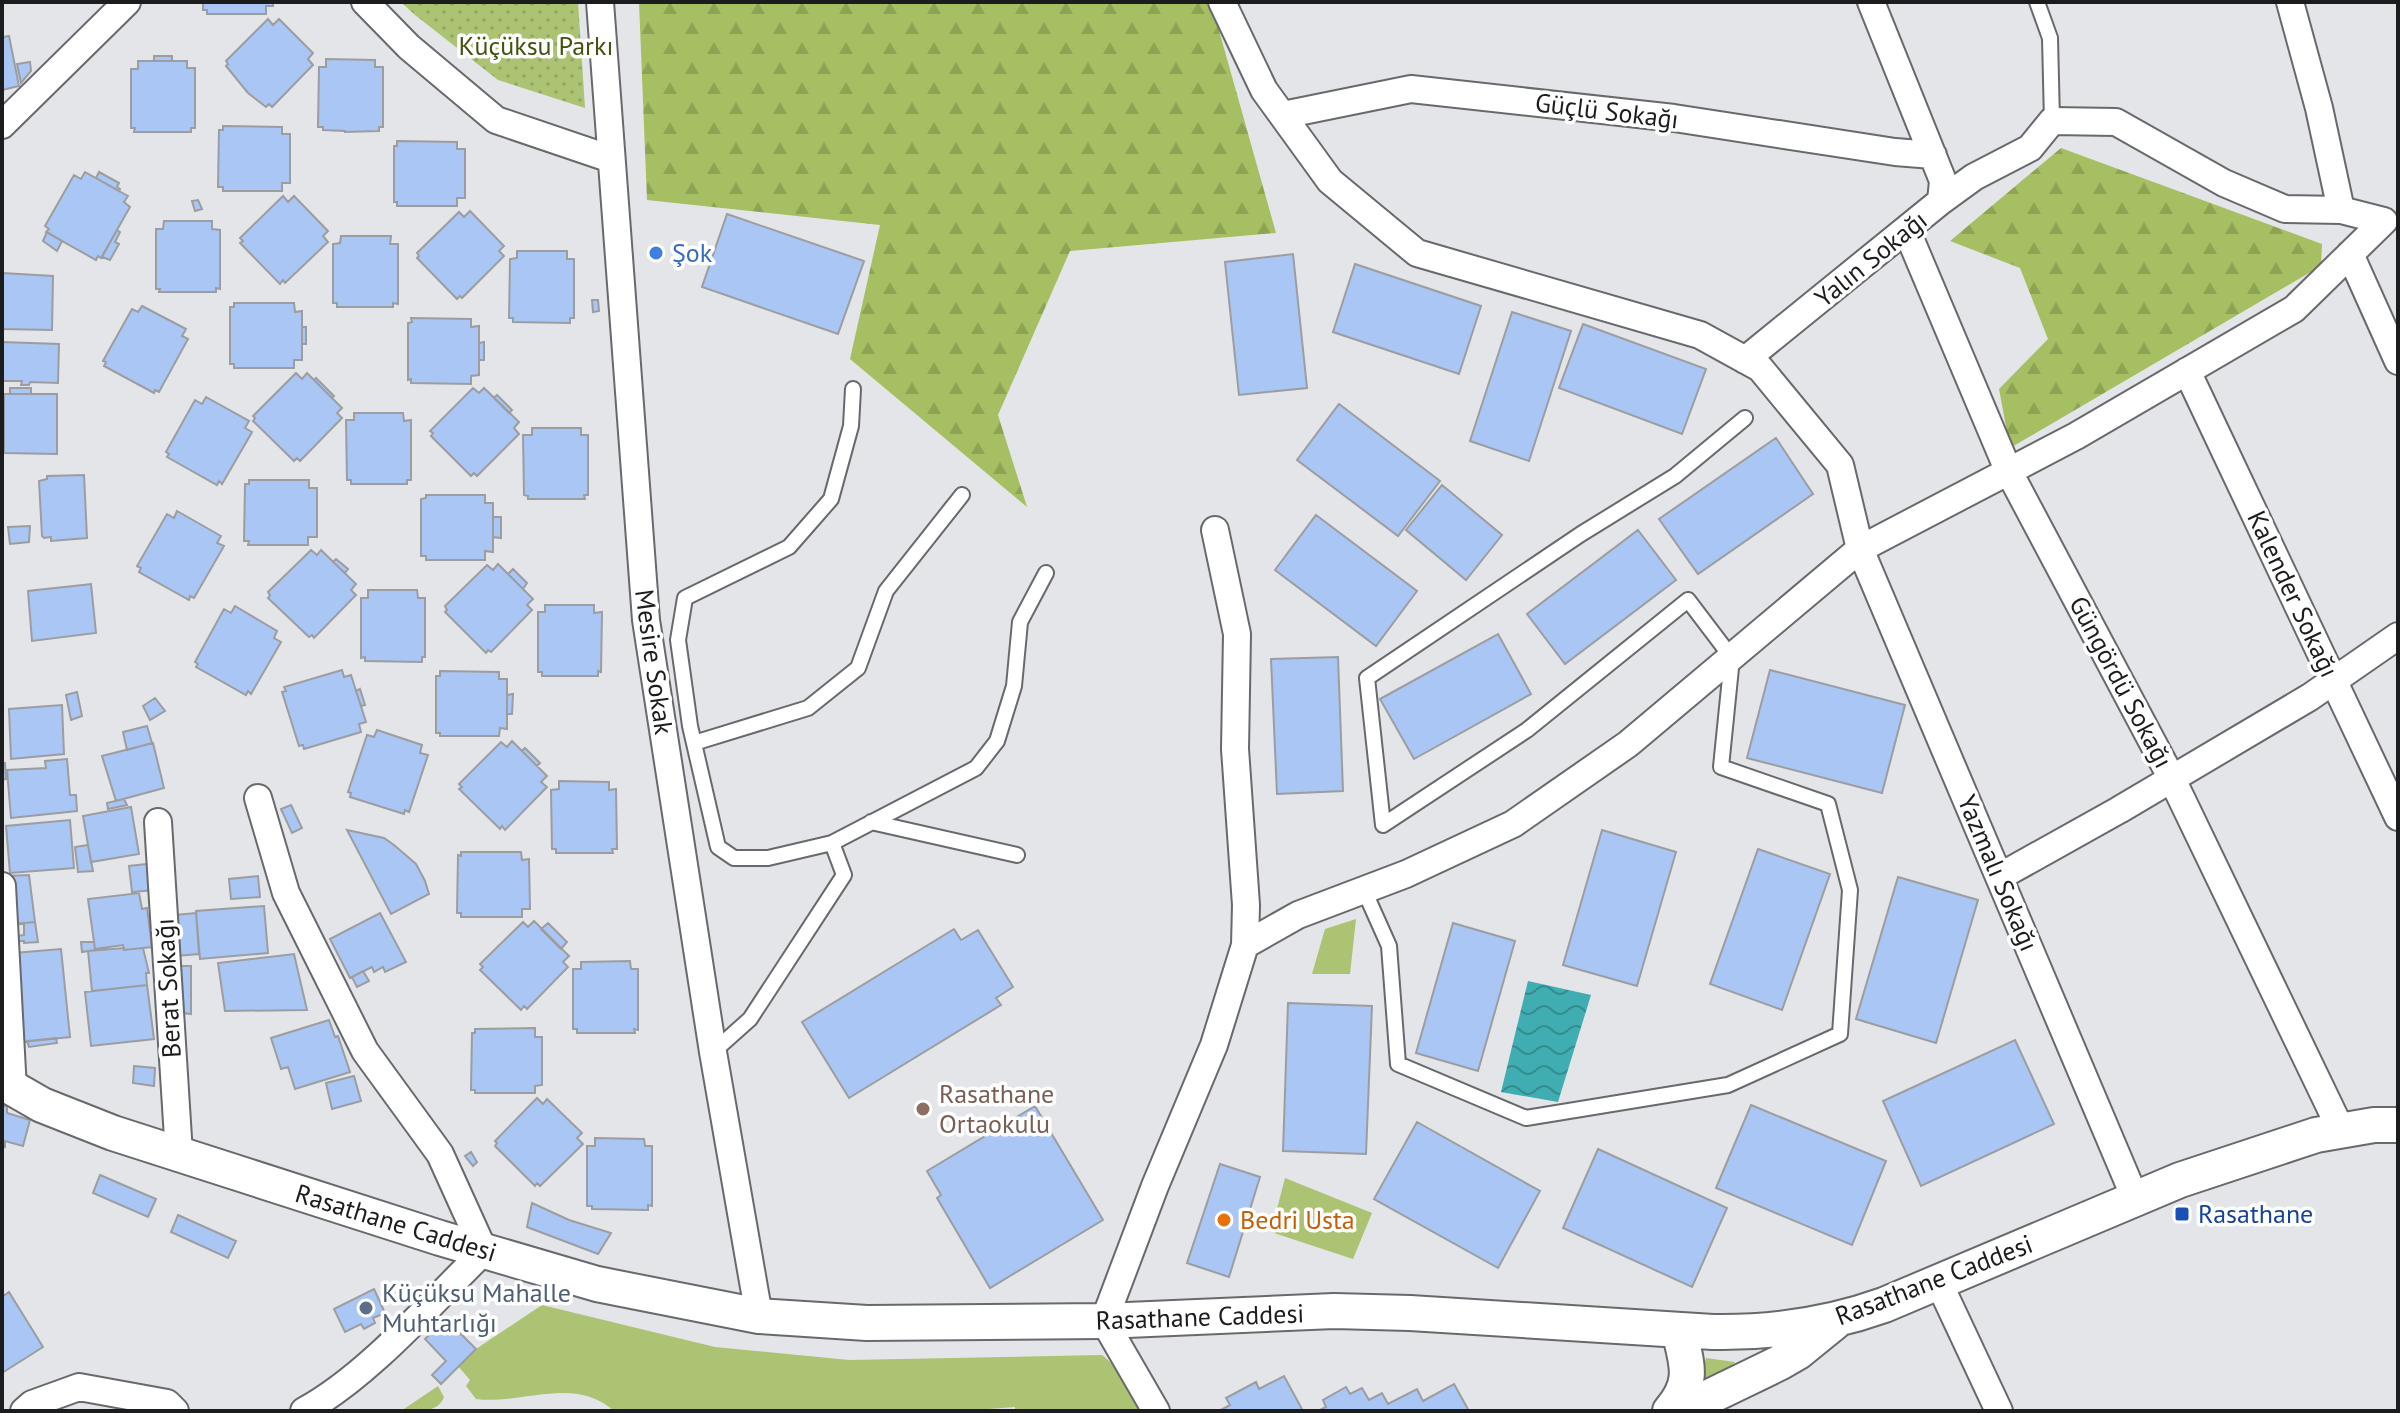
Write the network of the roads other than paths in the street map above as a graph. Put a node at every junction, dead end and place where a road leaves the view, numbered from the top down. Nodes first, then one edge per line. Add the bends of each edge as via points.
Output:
1 (127, 2) edge
2 (365, 2) edge
3 (600, 2) edge
4 (1222, 2) edge
5 (1871, 2) edge
6 (2037, 2) edge
7 (2290, 2) edge
8 (1283, 115) junction
9 (2052, 121) junction
10 (2, 125) edge
11 (1933, 155) junction
12 (611, 159) junction
13 (1941, 201) junction
14 (2341, 210) junction
15 (2391, 222) edge
16 (1907, 231) junction
17 (2350, 254) junction
18 (1745, 360) junction
19 (2398, 361) edge
20 (2187, 371) junction
21 (853, 389) dead end
22 (1745, 418) dead end
23 (2008, 470) junction
24 (962, 495) dead end
25 (1215, 530) dead end
26 (1860, 549) junction
27 (1046, 573) dead end
28 (2398, 636) edge
29 (1732, 658) junction
30 (2334, 681) junction
31 (694, 743) junction
32 (2172, 779) junction
33 (258, 798) dead end
34 (2398, 817) edge
35 (158, 822) dead end
36 (871, 822) junction
37 (832, 843) junction
38 (1017, 855) dead end
39 (1999, 877) junction
40 (2, 886) edge
41 (1364, 890) junction
42 (1245, 945) junction
43 (713, 1052) junction
44 (8, 1086) edge
45 (2398, 1125) edge
46 (2341, 1130) junction
47 (179, 1154) junction
48 (2135, 1198) junction
49 (484, 1251) junction
50 (1938, 1281) junction
51 (759, 1316) junction
52 (1838, 1320) junction
53 (1104, 1321) junction
54 (1679, 1331) junction
55 (24, 1411) edge
56 (175, 1411) edge
57 (304, 1411) edge
58 (1156, 1411) edge
59 (1670, 1411) edge
60 (1680, 1411) edge
61 (1999, 1411) edge

1 - 10 street
2 - 12 street via 496,120
3 - 12 street, Mesire Sokak
4 - 8 street, Yazmalı Sokağı via 1264,90
5 - 11 street, Yalın Sokağı
6 - 9 lane via 2050,38
7 - 14 street
8 - 11 street, Güçlü Sokağı via 1411,89 1674,118
8 - 18 street, Yazmalı Sokağı via 1330,181 1417,253 1700,335
9 - 13 street via 2030,148
9 - 14 street via 2116,122 2224,183 2285,209
11 - 13 street, Yalın Sokağı via 1943,181
12 - 43 street, Mesire Sokak via 646,620
13 - 16 street, Yalın Sokağı
14 - 15 street
15 - 17 street
16 - 18 street, Yalın Sokağı
16 - 23 street, Güngördü Sokağı
17 - 19 street
17 - 20 street via 2294,309
18 - 26 street, Yazmalı Sokağı via 1760,368 1840,465
20 - 23 street
20 - 30 street, Kalender Sokağı
21 - 31 lane via 851,426 831,499 789,547 685,598 678,640
22 - 29 lane via 1675,476 1367,678 1383,825 1527,730 1688,600
23 - 26 street
23 - 32 street, Güngördü Sokağı
24 - 31 lane via 886,591 858,668 808,708
25 - 42 street via 1237,634 1235,749
26 - 29 street
26 - 39 street, Yazmalı Sokağı
27 - 36 lane via 1020,622 1014,686 997,741 976,768
28 - 30 street
29 - 41 street via 1628,744 1513,824
29 - 41 lane via 1721,767 1828,804 1850,890 1840,1034 1728,1085 1526,1118 1398,1064 1389,946
30 - 32 street
30 - 34 street, Kalender Sokağı
31 - 37 lane via 718,847 734,858 768,858
32 - 39 street
32 - 46 street, Güngördü Sokağı
33 - 49 street via 286,893 358,1038 440,1154
35 - 47 street, Berat Sokağı
36 - 37 lane
36 - 38 lane
37 - 43 lane via 844,875 750,1019
39 - 48 street, Yazmalı Sokağı
40 - 44 street
41 - 42 street via 1298,915
42 - 53 street via 1214,1045
43 - 51 street, Mesire Sokak
44 - 47 street, Rasathane Caddesi via 74,1119
45 - 46 street, Rasathane Caddesi
46 - 48 street, Rasathane Caddesi
47 - 49 street, Rasathane Caddesi
48 - 50 street, Rasathane Caddesi
49 - 51 street, Rasathane Caddesi via 597,1284
49 - 57 street via 372,1360
50 - 52 street, Rasathane Caddesi
50 - 61 street
51 - 53 street, Rasathane Caddesi via 867,1323
52 - 54 street, Rasathane Caddesi via 1749,1333
52 - 60 street via 1779,1363
53 - 54 street, Rasathane Caddesi via 1334,1311
53 - 58 street
54 - 59 street via 1687,1381
55 - 56 street via 79,1387 167,1403

